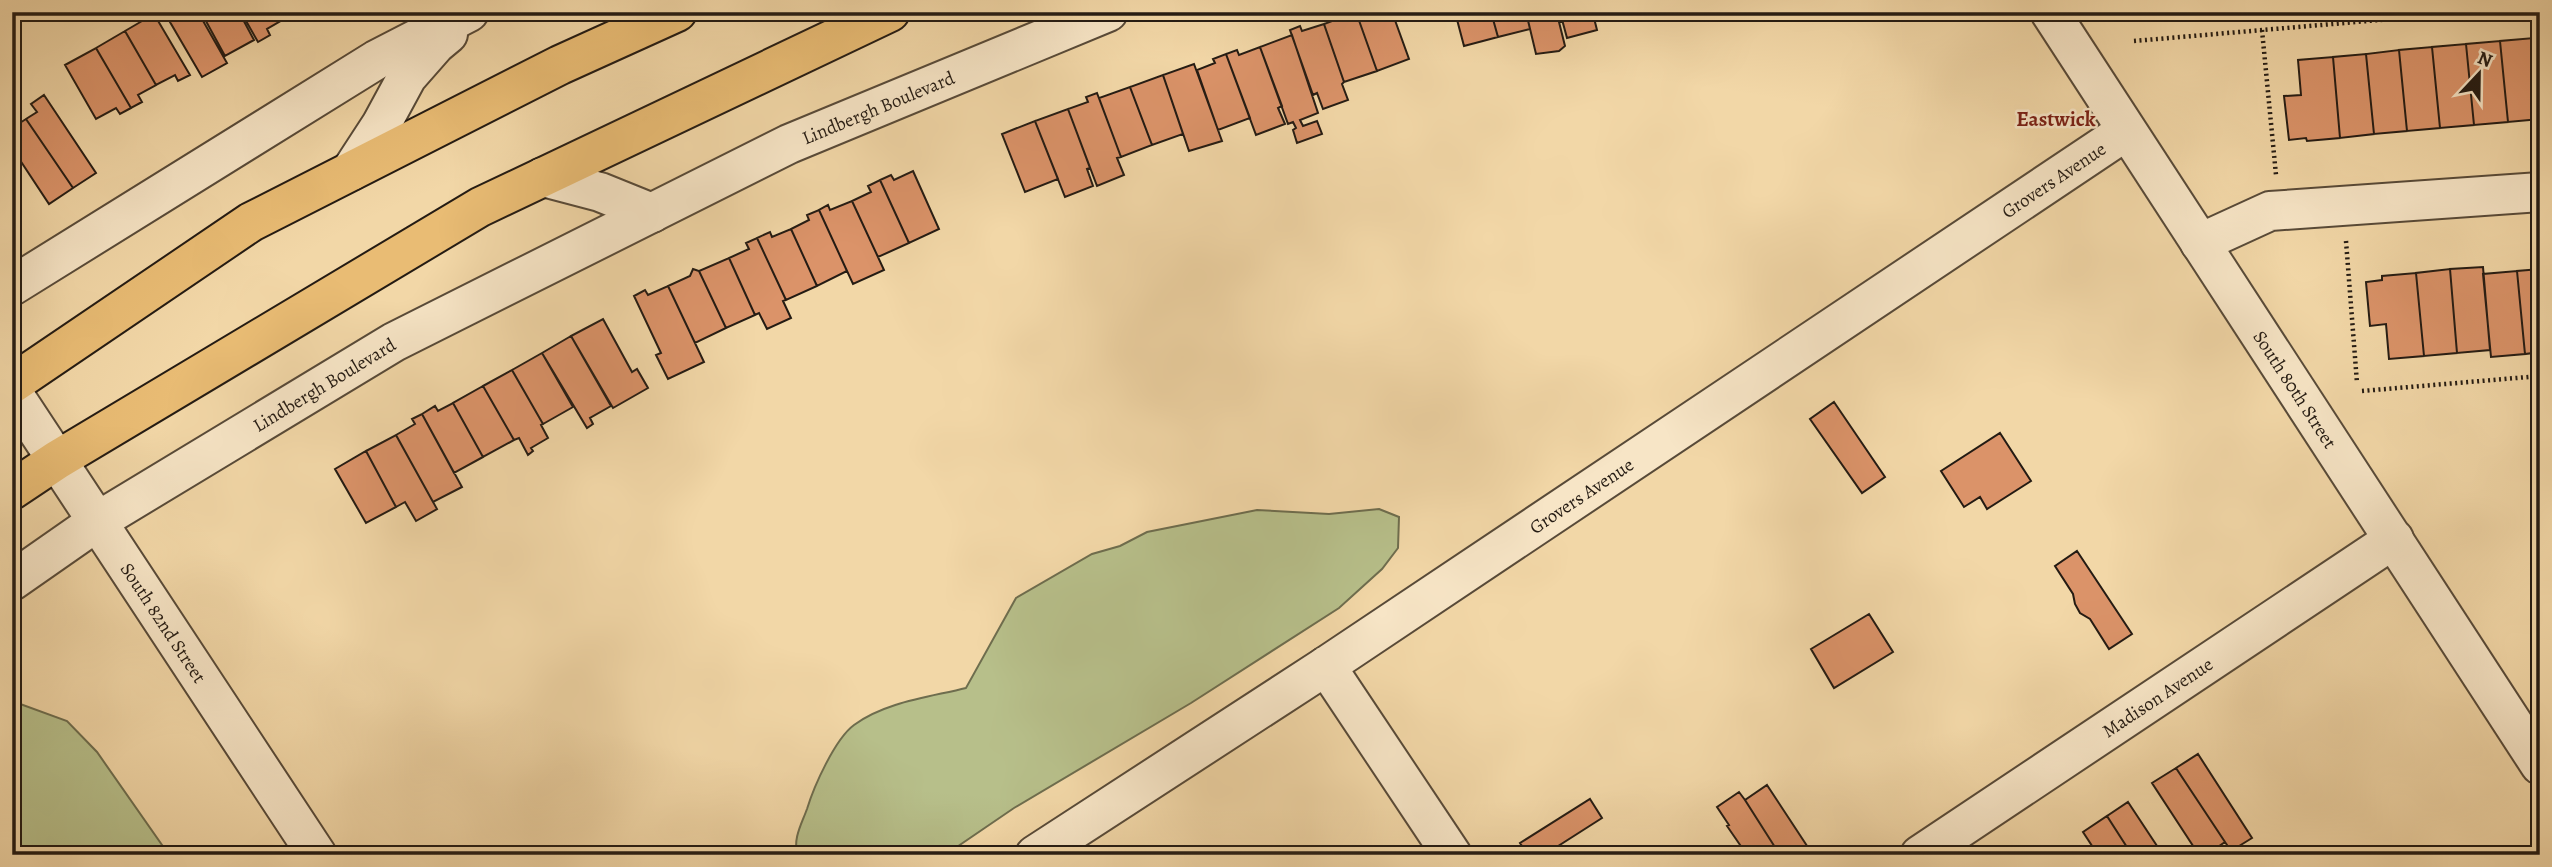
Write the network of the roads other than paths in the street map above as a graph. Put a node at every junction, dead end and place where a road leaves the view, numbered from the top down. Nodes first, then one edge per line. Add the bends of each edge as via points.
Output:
1 (471, 12) edge
2 (677, 12) edge
3 (890, 12) edge
4 (1108, 12) edge
5 (2050, 12) edge
6 (2126, 131) junction
7 (351, 171) junction
8 (543, 177) junction
9 (2540, 192) edge
10 (652, 213) junction
11 (2200, 243) junction
12 (12, 286) edge
13 (12, 384) edge
14 (12, 392) edge
15 (57, 460) junction
16 (12, 490) edge
17 (98, 521) junction
18 (2394, 539) junction
19 (12, 581) edge
20 (1326, 666) junction
21 (2540, 765) edge
22 (1445, 845) edge
23 (317, 855) edge
24 (1035, 855) edge
25 (1920, 855) edge

1 - 7 street via 407,77
1 - 12 street via 376,60
2 - 7 main road via 560,65
3 - 8 main road
4 - 10 street, Lindbergh Boulevard via 789,144
5 - 6 street, South 80th Street
6 - 11 street, South 80th Street
6 - 20 street, Grovers Avenue
7 - 13 main road via 251,222
8 - 10 street via 600,192
8 - 15 main road via 480,207
9 - 11 street via 2270,211
10 - 17 street, Lindbergh Boulevard via 394,342
11 - 18 street, South 80th Street
14 - 15 street, South 82nd Street
15 - 16 main road
15 - 17 street, South 82nd Street
17 - 19 street, Lindbergh Boulevard
17 - 23 street, South 82nd Street
18 - 21 street, South 80th Street
18 - 25 street, Madison Avenue
20 - 22 street
20 - 24 street, Grovers Avenue

